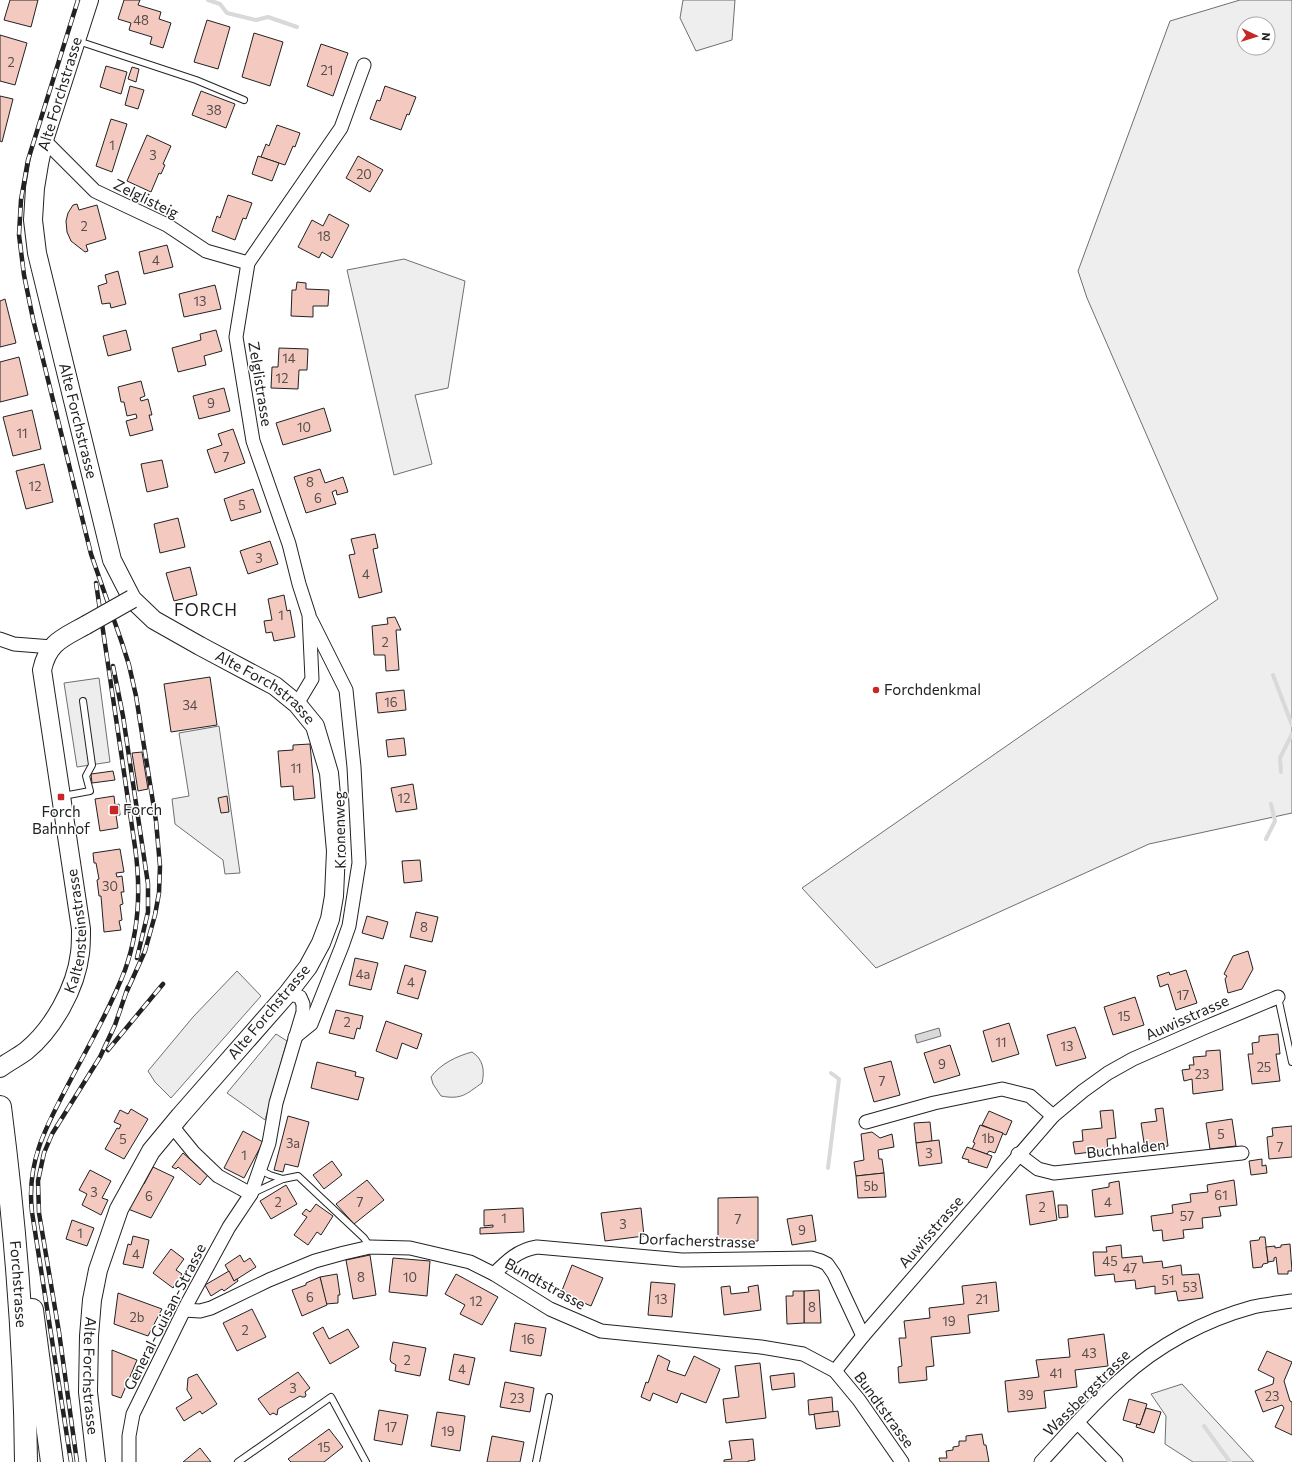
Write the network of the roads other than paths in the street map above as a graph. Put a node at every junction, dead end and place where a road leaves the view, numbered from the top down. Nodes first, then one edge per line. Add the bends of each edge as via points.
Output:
1 (89, 0) edge
2 (76, 40) junction
3 (364, 65) dead end
4 (244, 100) dead end
5 (44, 140) junction
6 (248, 263) junction
7 (132, 599) junction
8 (309, 615) junction
9 (0, 639) edge
10 (52, 647) junction
11 (83, 701) dead end
12 (297, 704) junction
13 (62, 796) junction
14 (288, 993) junction
15 (1278, 997) joint
16 (295, 1037) junction
17 (1292, 1062) edge
18 (0, 1068) edge
19 (0, 1107) edge
20 (1053, 1116) junction
21 (866, 1122) dead end
22 (172, 1126) junction
23 (1242, 1153) dead end
24 (1018, 1154) junction
25 (260, 1170) junction
26 (8, 1174) junction
27 (283, 1179) junction
28 (252, 1194) junction
29 (0, 1198) edge
30 (370, 1247) junction
31 (494, 1274) junction
32 (1292, 1301) edge
33 (184, 1310) junction
34 (863, 1336) junction
35 (835, 1371) junction
36 (549, 1397) dead end
37 (1078, 1423) junction
38 (16, 1462) edge
39 (26, 1462) edge
40 (52, 1462) edge
41 (96, 1462) edge
42 (129, 1462) edge
43 (238, 1462) edge
44 (366, 1462) edge
45 (536, 1462) edge
46 (902, 1462) edge
47 (1041, 1462) edge
48 (1116, 1462) edge

1 - 2 street, Alte Forchstrasse
2 - 4 lane via 196,80
2 - 5 street, Alte Forchstrasse
3 - 6 street, Zelglistrasse via 341,128
5 - 6 street, Zelglisteig via 95,191 167,225 206,251
5 - 7 street, Alte Forchstrasse via 35,188 33,220 37,253 112,560
6 - 8 street, Zelglistrasse via 236,337 253,441 289,544
7 - 10 street, Kaltensteinstrasse, bridge via 56,642
7 - 12 street, Alte Forchstrasse via 154,620 275,686
8 - 12 street, Zelglistrasse via 312,679
8 - 16 street, Kronenweg via 346,690 354,768 359,863 349,926 342,946 311,1024
9 - 10 street via 14,644
10 - 13 street, Kaltensteinstrasse via 44,660 42,670
11 - 13 lane via 92,765 86,776 90,791
12 - 14 street, Alte Forchstrasse via 315,726 329,773 336,851 330,919 308,967
13 - 18 street, Kaltensteinstrasse via 81,929 80,954 74,980 55,1018 26,1050
14 - 16 street via 300,997 303,1004
14 - 22 street, Alte Forchstrasse
15 - 17 lane
15 - 20 street, Auwisstrasse via 1133,1059 1108,1073
16 - 25 street
19 - 26 highway, Forchstrasse
20 - 21 street via 1030,1096 1002,1089 934,1103
20 - 24 street, Auwisstrasse
22 - 28 street via 194,1153 218,1176
22 - 41 street, Alte Forchstrasse via 142,1165 119,1209 98,1270 88,1336 88,1392
23 - 24 street, Buchhalden via 1054,1173 1038,1169
24 - 34 street, Auwisstrasse
25 - 27 lane
25 - 28 street, General-Guisan-Strasse
26 - 39 highway, Forchstrasse via 19,1306
26 - 40 highway via 35,1324
27 - 28 lane, General-Guisan-Strasse
27 - 30 lane, General-Guisan-Strasse via 298,1176 364,1238
28 - 33 street, General-Guisan-Strasse via 229,1227
29 - 38 highway, Forchstrasse via 9,1302
30 - 31 street, Bundtstrasse via 410,1248 470,1262
30 - 33 street, Bundtstrasse via 294,1269 211,1308 200,1311
31 - 34 street, Dorfacherstrasse via 512,1256 526,1248 537,1247 682,1260 811,1258 827,1264 834,1274
31 - 35 street, Bundtstrasse via 550,1309 601,1331 768,1348 803,1354
32 - 37 street, Wassbergstrasse via 1247,1309 1183,1335 1146,1358 1120,1379
33 - 42 street, General-Guisan-Strasse via 134,1414 129,1436
34 - 35 street, Auwisstrasse
35 - 46 street, Bundtstrasse via 859,1400
36 - 45 lane
37 - 47 street, Wassbergstrasse
37 - 48 street
43 - 44 lane via 331,1397

